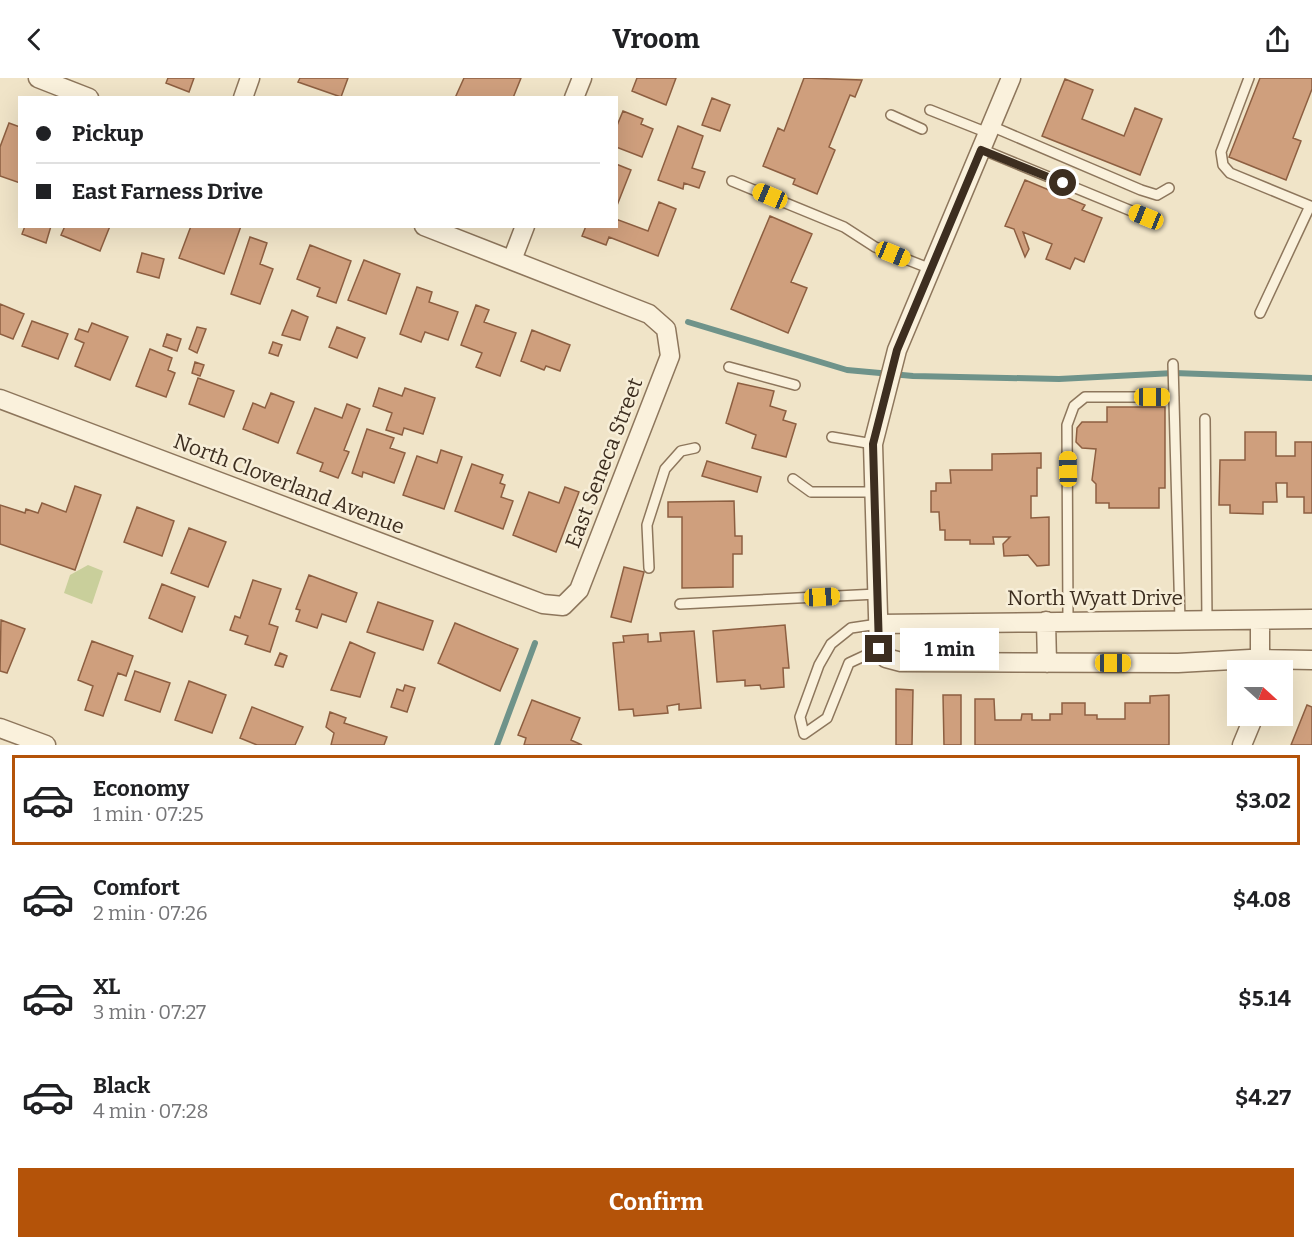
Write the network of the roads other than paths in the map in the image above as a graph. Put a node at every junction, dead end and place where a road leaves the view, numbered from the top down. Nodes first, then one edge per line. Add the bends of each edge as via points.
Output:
1 (38, 78) edge
2 (250, 78) edge
3 (582, 78) edge
4 (1011, 78) edge
5 (1249, 78) edge
6 (84, 96) edge
7 (244, 96) edge
8 (575, 96) edge
9 (930, 110) dead end
10 (891, 115) dead end
11 (922, 129) dead end
12 (986, 136) junction
13 (732, 181) dead end
14 (1169, 188) dead end
15 (1146, 217) dead end
16 (429, 228) edge
17 (524, 228) edge
18 (512, 260) junction
19 (931, 269) junction
20 (1260, 313) dead end
21 (1173, 364) dead end
22 (729, 367) dead end
23 (795, 385) dead end
24 (1174, 397) junction
25 (0, 399) edge
26 (1205, 419) dead end
27 (832, 437) dead end
28 (873, 444) junction
29 (695, 448) dead end
30 (792, 478) dead end
31 (874, 492) junction
32 (649, 568) dead end
33 (877, 594) junction
34 (680, 604) dead end
35 (562, 606) joint
36 (1180, 620) junction
37 (1207, 620) junction
38 (1260, 620) junction
39 (1312, 620) edge
40 (1046, 621) junction
41 (1068, 621) junction
42 (878, 624) junction
43 (879, 649) junction
44 (1260, 660) edge
45 (1312, 660) edge
46 (1293, 662) edge
47 (1047, 663) junction
48 (1227, 664) edge
49 (1250, 726) edge
50 (0, 728) edge
51 (46, 745) edge
52 (1242, 745) edge

1 - 6 street
2 - 7 street
3 - 8 street
4 - 12 street
5 - 20 lane via 1221,152 1223,165 1230,173 1311,206
9 - 12 lane
10 - 11 lane
12 - 14 lane via 1157,195
12 - 15 lane
12 - 19 street
13 - 19 lane via 844,227 874,247
16 - 18 street
17 - 18 street
18 - 35 street, East Seneca Street via 649,314 666,329 670,356 579,590
19 - 28 street via 897,350
21 - 24 lane
22 - 23 lane
24 - 36 lane
24 - 41 lane via 1085,397 1074,406 1067,424
25 - 35 street, North Cloverland Avenue via 543,604
26 - 37 lane
27 - 28 lane
28 - 31 street
29 - 32 lane via 681,451 665,469 647,525
30 - 31 lane via 811,492
31 - 33 street
33 - 34 lane
33 - 42 street
36 - 37 street, North Wyatt Drive
36 - 41 street, North Wyatt Drive
37 - 38 street, North Wyatt Drive
38 - 39 street, North Wyatt Drive
38 - 44 street
40 - 41 street, North Wyatt Drive
40 - 42 street, North Wyatt Drive
40 - 47 street
42 - 43 street
42 - 43 lane via 851,628 831,644 800,717 804,734 827,718 849,663
43 - 47 street via 886,658 901,662
45 - 46 street
47 - 48 street
49 - 52 street
50 - 51 street

